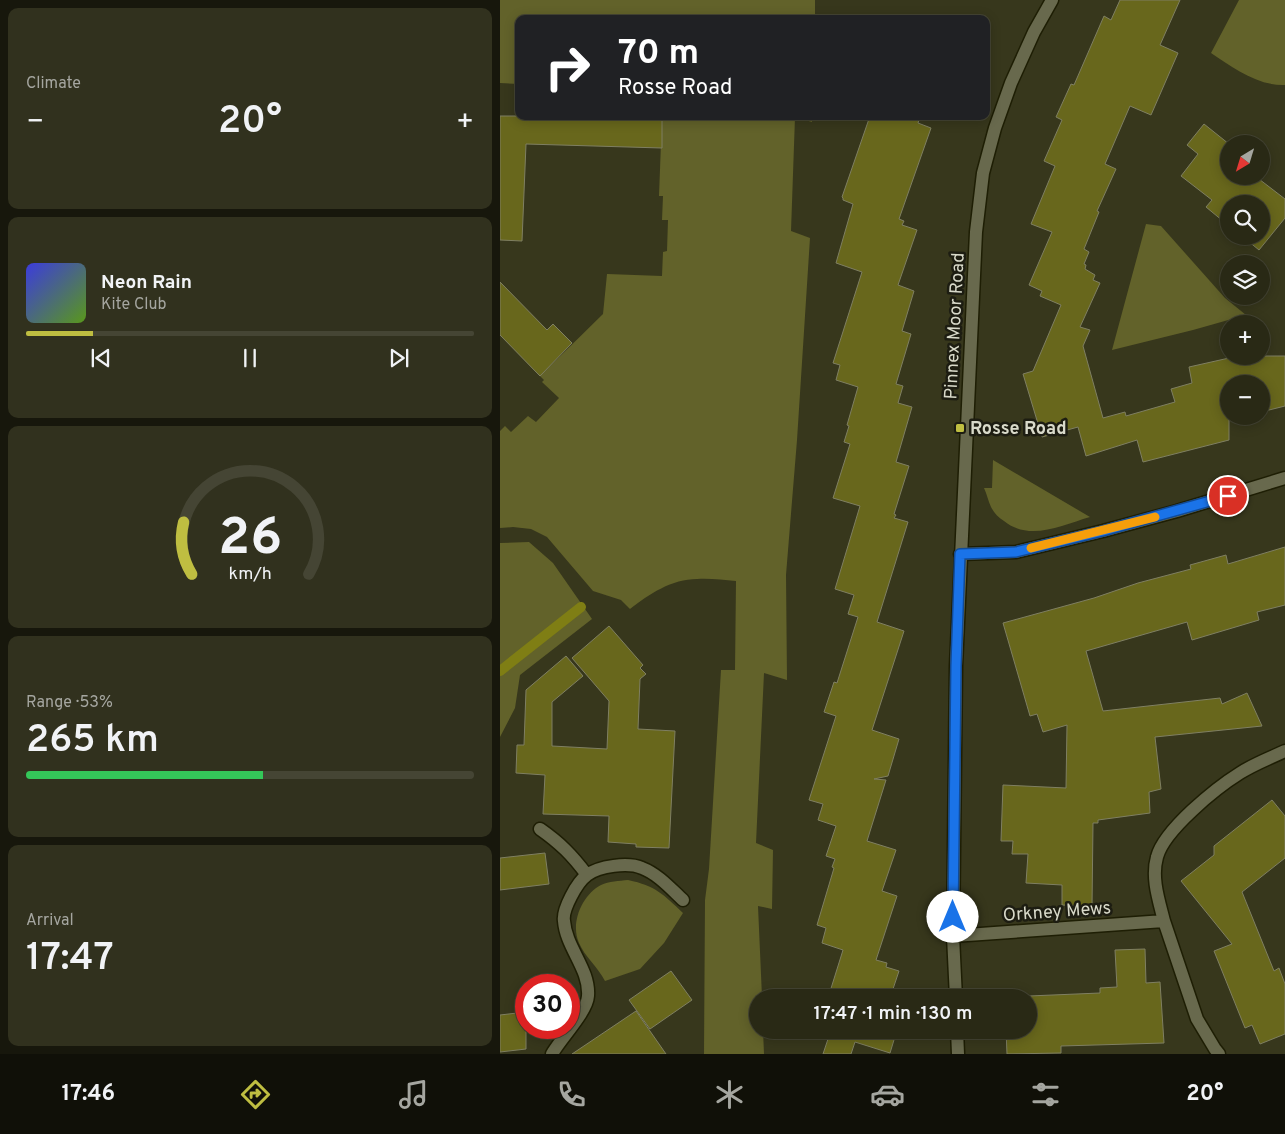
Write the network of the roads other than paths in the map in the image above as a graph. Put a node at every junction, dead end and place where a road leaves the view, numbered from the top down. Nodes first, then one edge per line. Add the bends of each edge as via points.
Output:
1 (1052, 0) edge
2 (1285, 478) edge
3 (960, 554) junction
4 (1285, 751) edge
5 (540, 829) dead end
6 (587, 875) junction
7 (684, 900) dead end
8 (1164, 921) junction
9 (953, 936) junction
10 (956, 989) edge
11 (957, 1039) edge
12 (552, 1054) edge
13 (958, 1054) edge
14 (1219, 1054) edge

1 - 3 street, Pinnex Moor Road via 1011,83 983,173 976,232
2 - 3 street via 1177,511 1016,552
3 - 9 street, Pinnex Moor Road
4 - 8 street via 1240,773 1208,797 1181,820 1163,844 1157,857 1156,884
5 - 6 street via 559,842
6 - 7 street via 621,864 642,867
6 - 12 street via 568,903 563,919 566,935 586,979 588,998 579,1017
8 - 9 street, Orkney Mews
8 - 14 street via 1197,1018
9 - 10 street, Pinnex Moor Road
11 - 13 street

